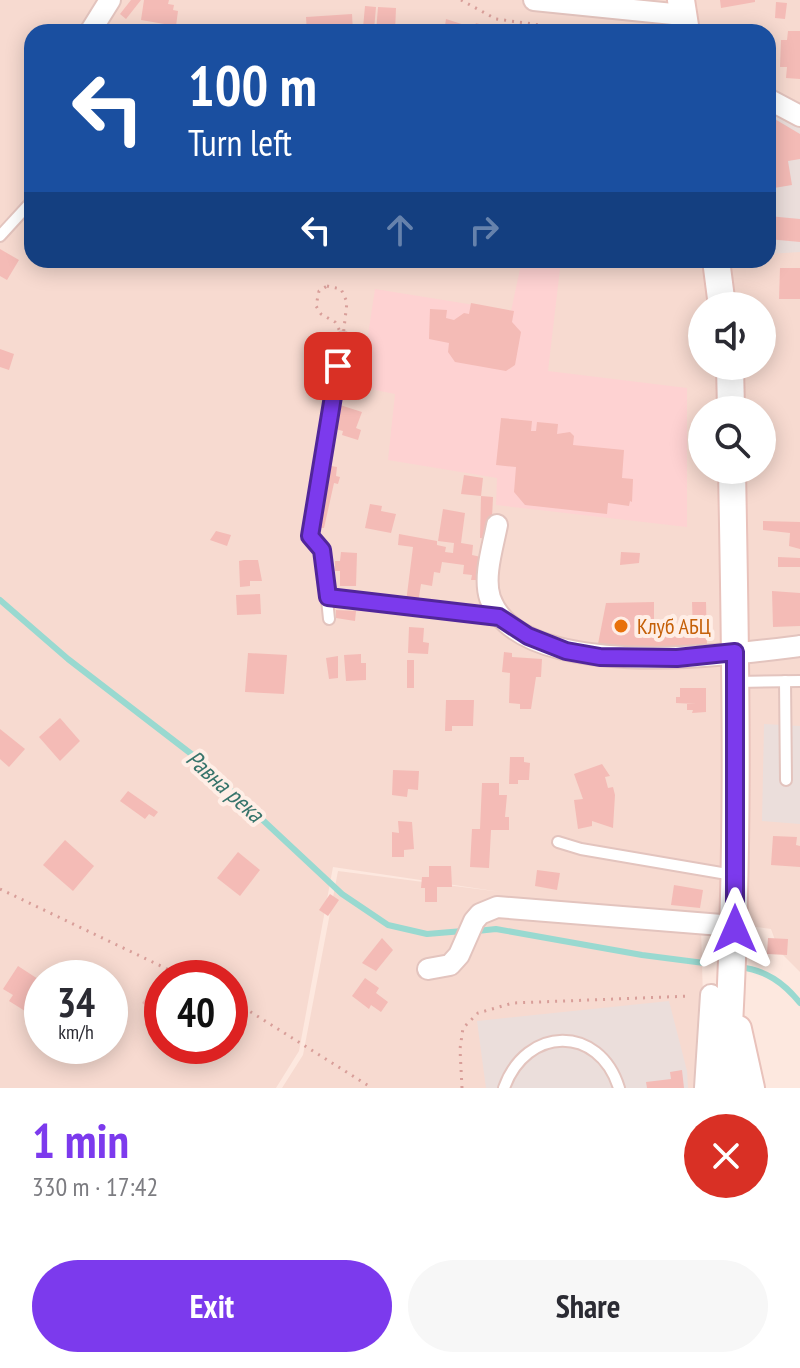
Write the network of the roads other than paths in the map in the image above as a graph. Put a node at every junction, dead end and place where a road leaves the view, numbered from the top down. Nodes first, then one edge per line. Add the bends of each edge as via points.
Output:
1 (110, 0) edge
2 (534, 0) edge
3 (683, 16) edge
4 (95, 24) edge
5 (776, 103) edge
6 (800, 116) edge
7 (24, 210) edge
8 (0, 236) edge
9 (717, 268) edge
10 (720, 292) edge
11 (343, 337) road end
12 (732, 484) edge
13 (497, 525) dead end
14 (328, 597) junction
15 (499, 617) junction
16 (329, 619) dead end
17 (800, 646) edge
18 (735, 652) junction
19 (785, 681) junction
20 (800, 681) edge
21 (735, 682) junction
22 (786, 780) dead end
23 (558, 842) dead end
24 (735, 875) junction
25 (734, 928) junction
26 (428, 969) dead end
27 (721, 997) junction
28 (504, 1088) edge
29 (619, 1088) edge
30 (705, 1088) edge
31 (725, 1088) edge
32 (751, 1088) edge

1 - 4 street
2 - 3 street
5 - 6 street
7 - 8 lane
9 - 10 street
11 - 14 lane via 310,536 322,550
12 - 18 street
13 - 15 street via 489,595
14 - 15 lane
14 - 16 lane
15 - 18 street via 528,636 600,657
17 - 18 street
18 - 21 street
19 - 20 lane
19 - 21 lane
19 - 22 lane
21 - 24 street
23 - 24 lane
24 - 25 street
25 - 26 street via 497,907 474,921 450,965
25 - 27 street
27 - 30 street
27 - 31 street
27 - 32 street
28 - 29 lane via 521,1056 543,1044 567,1041 599,1054

